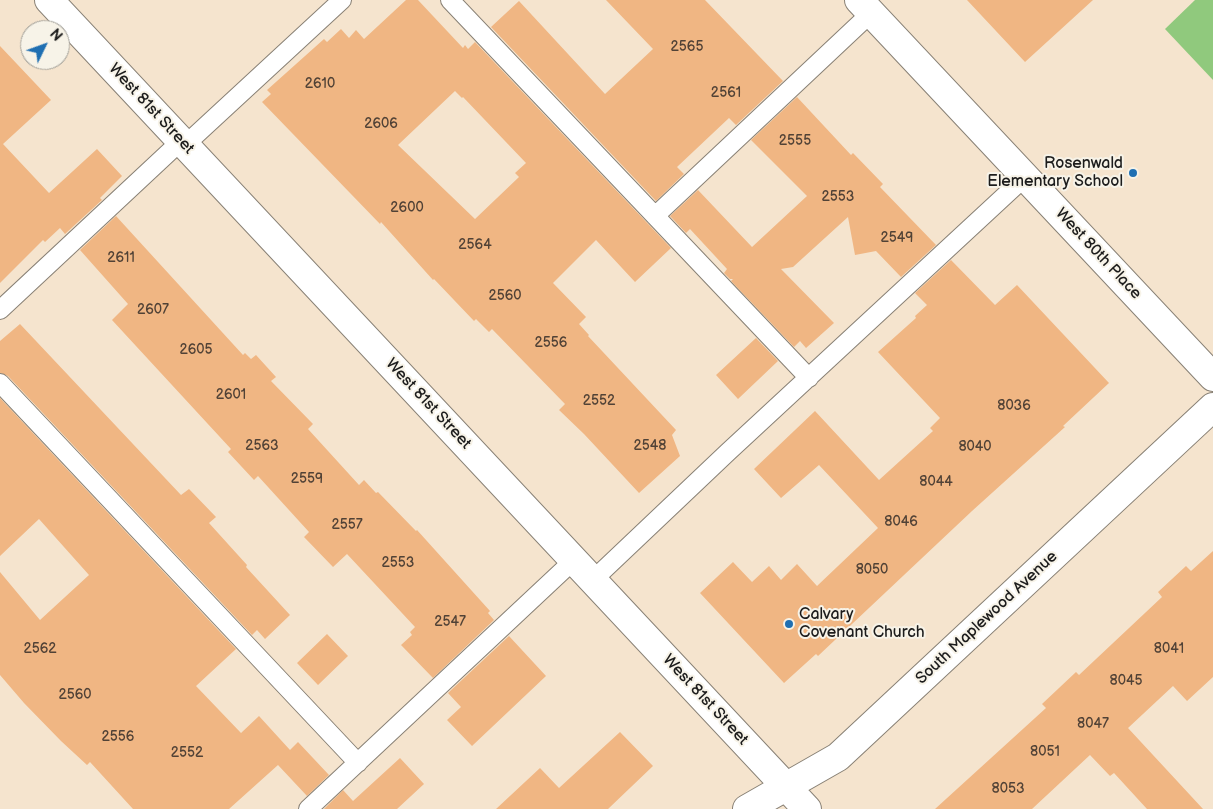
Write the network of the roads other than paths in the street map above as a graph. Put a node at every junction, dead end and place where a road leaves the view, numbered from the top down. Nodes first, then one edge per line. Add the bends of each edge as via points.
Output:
1 (49, 0) edge
2 (342, 0) edge
3 (450, 0) edge
4 (865, 6) edge
5 (183, 143) junction
6 (1025, 177) junction
7 (655, 216) junction
8 (0, 310) edge
9 (1213, 377) edge
10 (809, 378) junction
11 (0, 383) edge
12 (1213, 407) edge
13 (574, 560) junction
14 (593, 580) junction
15 (358, 763) junction
16 (786, 786) junction
17 (308, 809) edge
18 (747, 809) edge
19 (807, 809) edge

1 - 5 street, West 81st Street
2 - 5 lane
3 - 7 lane
4 - 6 street, West 80th Place
4 - 7 lane
5 - 8 lane
5 - 13 street, West 81st Street
6 - 9 street, West 80th Place
6 - 10 lane
7 - 10 lane
10 - 14 lane
11 - 15 lane
12 - 16 street, South Maplewood Avenue via 838,757
13 - 14 street, West 81st Street
13 - 15 lane
14 - 16 street, West 81st Street
15 - 17 lane
16 - 18 street, South Maplewood Avenue
16 - 19 street, West 81st Street

